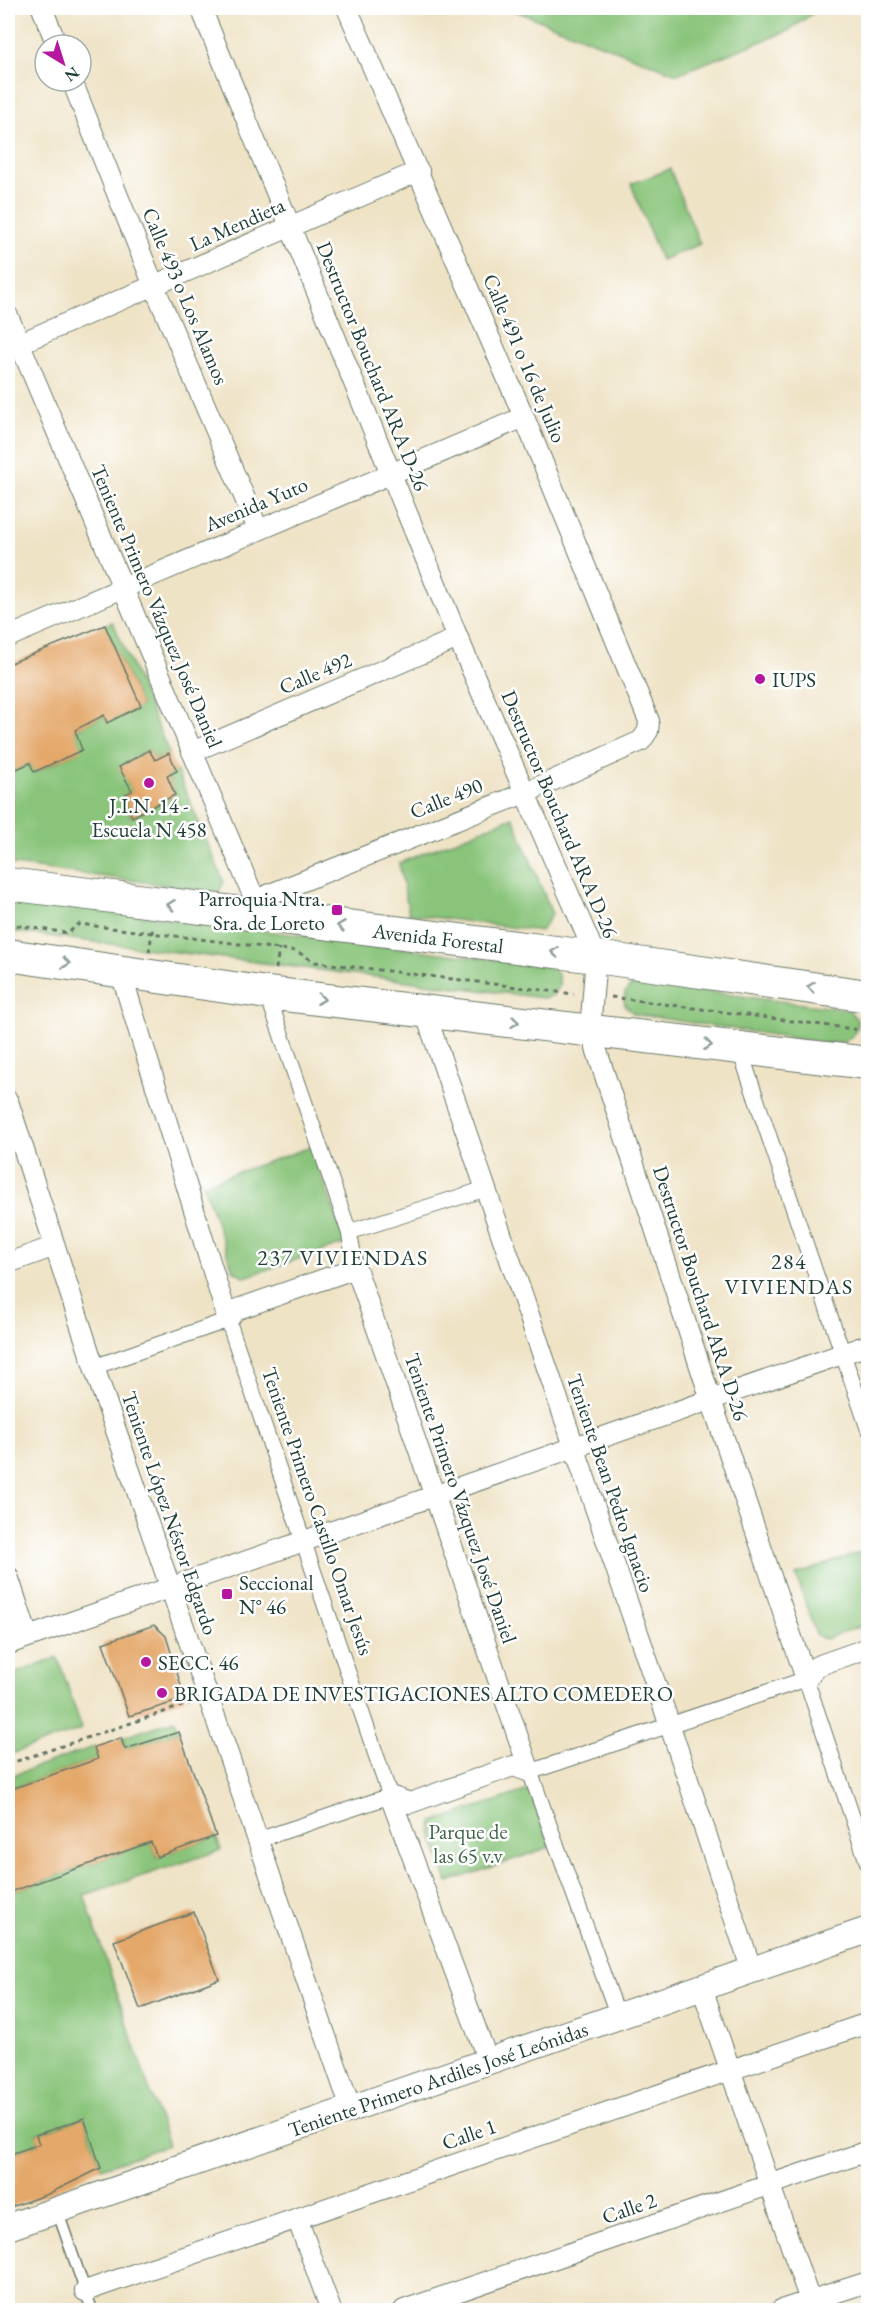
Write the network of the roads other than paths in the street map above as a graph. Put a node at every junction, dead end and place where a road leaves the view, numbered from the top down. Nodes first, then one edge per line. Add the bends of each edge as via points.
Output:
1 (42, 8) edge
2 (201, 8) edge
3 (347, 8) edge
4 (52, 33) edge
5 (77, 93) edge
6 (419, 171) junction
7 (291, 226) junction
8 (154, 286) junction
9 (8, 316) edge
10 (13, 346) edge
11 (524, 417) junction
12 (391, 473) junction
13 (258, 529) junction
14 (124, 587) junction
15 (8, 637) edge
16 (458, 638) junction
17 (648, 732) joint
18 (192, 752) junction
19 (525, 793) junction
20 (8, 884) edge
21 (253, 908) junction
22 (8, 955) edge
23 (596, 957) junction
24 (120, 970) junction
25 (271, 982) junction
26 (868, 996) edge
27 (425, 1012) junction
28 (590, 1030) junction
29 (739, 1048) junction
30 (868, 1063) edge
31 (8, 1101) edge
32 (485, 1189) junction
33 (349, 1232) junction
34 (55, 1246) junction
35 (8, 1263) edge
36 (356, 1269) junction
37 (228, 1320) junction
38 (868, 1345) edge
39 (843, 1354) junction
40 (94, 1367) junction
41 (711, 1400) junction
42 (868, 1428) edge
43 (573, 1449) junction
44 (434, 1496) junction
45 (304, 1542) junction
46 (8, 1576) edge
47 (170, 1588) junction
48 (28, 1637) junction
49 (8, 1644) edge
50 (868, 1648) edge
51 (806, 1679) junction
52 (670, 1726) junction
53 (530, 1772) junction
54 (390, 1796) junction
55 (258, 1840) junction
56 (868, 1864) edge
57 (868, 1930) edge
58 (752, 1971) junction
59 (702, 1988) junction
60 (618, 2016) junction
61 (868, 2023) edge
62 (488, 2061) junction
63 (731, 2070) junction
64 (351, 2109) junction
65 (868, 2151) edge
66 (770, 2185) junction
67 (57, 2209) junction
68 (297, 2218) junction
69 (8, 2227) edge
70 (868, 2282) edge
71 (85, 2291) junction
72 (810, 2301) junction
73 (92, 2310) edge
74 (331, 2310) edge
75 (404, 2310) edge
76 (781, 2310) edge

1 - 4 street
2 - 7 street, Destructor Bouchard ARA D-26
3 - 6 street, Calle 491 o 16 de Julio
5 - 8 street, Calle 493 o Los Alamos
6 - 7 street, La Mendieta
6 - 11 street, Calle 491 o 16 de Julio
7 - 8 street, La Mendieta
7 - 12 street, Destructor Bouchard ARA D-26
8 - 10 street, La Mendieta
8 - 13 street, Calle 493 o Los Alamos
9 - 10 street, Teniente Primero Vázquez José Daniel
10 - 14 street, Teniente Primero Vázquez José Daniel
11 - 12 street, Avenida Yuto
11 - 17 street, Calle 491 o 16 de Julio via 648,721
12 - 13 street, Avenida Yuto
12 - 16 street, Destructor Bouchard ARA D-26
13 - 14 street, Avenida Yuto
14 - 15 street, Avenida Yuto
14 - 18 street, Teniente Primero Vázquez José Daniel
16 - 18 street, Calle 492
16 - 19 street, Destructor Bouchard ARA D-26
17 - 19 street, Calle 490 via 641,741
18 - 21 street, Teniente Primero Vázquez José Daniel
19 - 21 street, Calle 490
19 - 23 street, Destructor Bouchard ARA D-26
21 -> 20 main road, Avenida Forestal
23 -> 21 main road, Avenida Forestal
22 -> 24 main road
26 -> 23 main road, Avenida Forestal
23 - 28 street, Destructor Bouchard ARA D-26
24 - 25 main road
24 - 37 street, Teniente Primero Castillo Omar Jesús
25 -> 27 main road
25 - 33 street, Teniente Primero Vázquez José Daniel
27 -> 28 main road
27 - 32 street, Teniente Bean Pedro Ignacio
28 -> 29 main road
28 - 41 street, Destructor Bouchard ARA D-26
29 - 30 main road
29 - 39 street
31 - 34 street, Teniente López Néstor Edgardo
32 - 33 street
32 - 43 street, Teniente Bean Pedro Ignacio
33 - 36 street, Teniente Primero Vázquez José Daniel
34 - 35 street
34 - 40 street, Teniente López Néstor Edgardo
36 - 37 street via 235,1310
36 - 44 street, Teniente Primero Vázquez José Daniel
37 - 40 street
37 - 45 street, Teniente Primero Castillo Omar Jesús
38 - 39 street
39 - 41 street
39 - 42 street
40 - 47 street, Teniente López Néstor Edgardo
41 - 43 street
41 - 51 street, Destructor Bouchard ARA D-26
43 - 44 street
43 - 52 street, Teniente Bean Pedro Ignacio
44 - 45 street
44 - 53 street, Teniente Primero Vázquez José Daniel
45 - 47 street
45 - 54 street, Teniente Primero Castillo Omar Jesús
46 - 48 street
47 - 48 street
47 - 55 street, Teniente López Néstor Edgardo
48 - 49 street
50 - 51 street via 817,1666
51 - 52 street
51 - 56 street, Destructor Bouchard ARA D-26
52 - 53 street
52 - 58 street, Teniente Bean Pedro Ignacio
53 - 54 street via 513,1766 410,1803
53 - 60 street, Teniente Primero Vázquez José Daniel
54 - 55 street
54 - 62 street, Teniente Primero Castillo Omar Jesús
55 - 64 street, Teniente López Néstor Edgardo
57 - 58 street, Teniente Primero Ardiles José Leónidas
58 - 59 street, Teniente Primero Ardiles José Leónidas
59 - 60 street, Teniente Primero Ardiles José Leónidas
59 - 63 street
60 - 62 street, Teniente Primero Ardiles José Leónidas
61 - 63 street, Calle 1
62 - 64 street, Teniente Primero Ardiles José Leónidas
63 - 66 street
63 - 68 street, Calle 1
64 - 67 street, Teniente Primero Ardiles José Leónidas
65 - 66 street, Calle 2
66 - 72 street
66 - 75 street, Calle 2
67 - 69 street, Teniente Primero Ardiles José Leónidas
67 - 71 lane
68 - 71 street, Calle 1
68 - 74 street
70 - 72 street
71 - 73 lane
72 - 76 street

